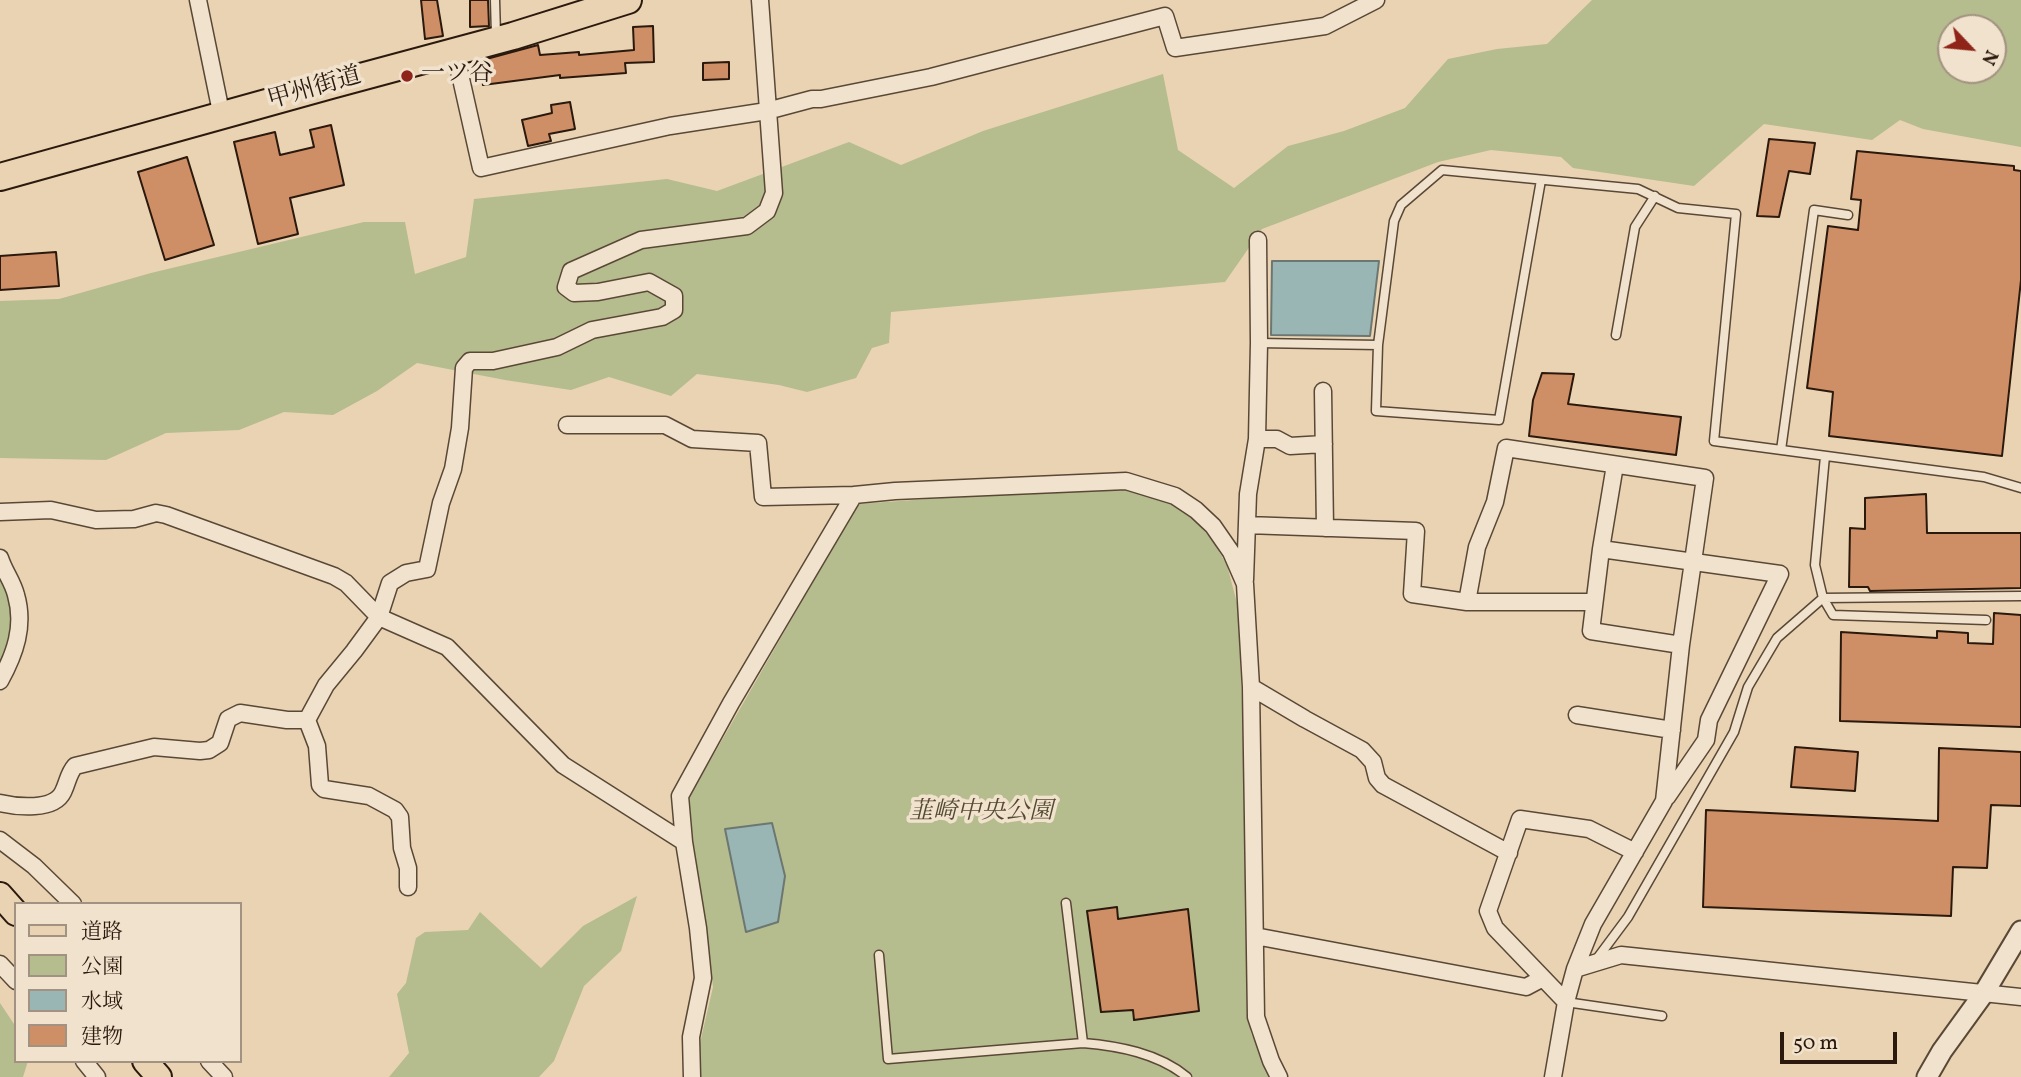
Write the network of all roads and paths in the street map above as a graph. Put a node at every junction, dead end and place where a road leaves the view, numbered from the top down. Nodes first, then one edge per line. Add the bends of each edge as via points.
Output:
1 (198, 0) edge
2 (495, 0) edge
3 (628, 0) edge
4 (760, 0) edge
5 (1376, 0) edge
6 (496, 40) junction
7 (455, 52) junction
8 (767, 111) junction
9 (222, 117) junction
10 (0, 177) edge
11 (1541, 180) junction
12 (1655, 196) junction
13 (1848, 215) dead end
14 (1258, 240) dead end
15 (1616, 335) dead end
16 (1259, 343) junction
17 (1378, 345) junction
18 (1323, 391) dead end
19 (567, 425) dead end
20 (1257, 439) junction
21 (1324, 444) junction
22 (1782, 450) junction
23 (1825, 456) junction
24 (1615, 464) junction
25 (2021, 488) edge
26 (833, 495) junction
27 (855, 495) junction
28 (0, 512) edge
29 (839, 518) junction
30 (1247, 524) junction
31 (1325, 528) junction
32 (1601, 549) junction
33 (0, 558) edge
34 (1694, 561) junction
35 (1245, 584) junction
36 (2021, 596) edge
37 (1823, 598) junction
38 (1467, 602) junction
39 (1594, 602) junction
40 (379, 617) junction
41 (1986, 620) dead end
42 (1681, 645) junction
43 (0, 681) edge
44 (1251, 687) junction
45 (1577, 715) dead end
46 (307, 720) junction
47 (1672, 730) junction
48 (1664, 801) junction
49 (0, 803) edge
50 (0, 840) edge
51 (684, 842) junction
52 (1634, 852) junction
53 (1509, 853) junction
54 (408, 887) dead end
55 (0, 895) edge
56 (71, 902) edge
57 (1066, 903) dead end
58 (14, 911) edge
59 (2021, 931) edge
60 (1255, 936) junction
61 (879, 955) dead end
62 (1594, 962) junction
63 (0, 964) edge
64 (1575, 968) junction
65 (1543, 978) junction
66 (14, 979) edge
67 (1984, 993) junction
68 (2021, 997) edge
69 (1566, 1002) junction
70 (1662, 1016) dead end
71 (1083, 1042) junction
72 (86, 1063) edge
73 (147, 1063) edge
74 (211, 1063) edge
75 (97, 1077) edge
76 (159, 1077) edge
77 (224, 1077) edge
78 (692, 1077) edge
79 (1187, 1077) edge
80 (1279, 1077) edge
81 (1553, 1077) edge
82 (1927, 1077) edge

1 - 9 street
2 - 6 lane
3 - 6 highway, 甲州街道
4 - 8 street
5 - 8 street via 1325,26 1175,48 1165,16 931,77
6 - 7 highway, 甲州街道
7 - 8 street via 481,168 670,126
7 - 9 highway, 甲州街道
8 - 40 street via 774,193 767,211 747,226 641,240 570,271 566,287 574,293 649,282 674,296 674,310 662,317 592,330 557,347 470,361 464,368 453,469 427,569 406,573 390,583
9 - 10 highway, 甲州街道
11 - 12 lane via 1638,189
11 - 17 lane via 1442,170 1401,205 1394,221
11 - 17 lane via 1499,420 1376,411
12 - 15 lane via 1636,227
12 - 22 lane via 1678,208 1736,214 1714,441
13 - 22 lane via 1814,210
14 - 16 street
16 - 17 lane
16 - 20 street
18 - 21 street
19 - 26 street via 665,425 692,439 758,443 763,497
20 - 21 street via 1277,439 1290,446
20 - 30 street
21 - 31 street
22 - 23 lane
23 - 25 lane via 1984,477
23 - 37 lane via 1815,565
24 - 32 street
24 - 34 street via 1705,478
24 - 38 street via 1506,448 1494,502 1477,547
26 - 27 street
26 - 29 street
27 - 29 street
27 - 35 street via 1126,481 1175,496 1196,510 1231,552
28 - 40 street via 51,510 96,520 166,515 334,576
29 - 51 street via 680,796
30 - 31 street
30 - 35 street
31 - 38 street via 1416,531 1412,594
32 - 34 street
32 - 39 street
33 - 43 street via 16,594 20,617 16,647
34 - 42 street
34 - 48 street via 1780,575 1709,720 1706,740
35 - 44 street
36 - 37 lane
37 - 41 lane via 1833,615
37 - 62 lane via 1777,638 1748,687 1734,732 1628,917
38 - 39 street
39 - 42 street via 1591,631
40 - 46 street via 326,685
40 - 51 street via 447,647 563,765
42 - 47 street
44 - 53 street via 1363,750 1383,785
44 - 60 street
45 - 47 street
46 - 49 street via 240,713 228,719 220,743 209,750 154,747 75,766 55,801 33,807
46 - 54 street via 317,746 320,785 369,796 400,817
47 - 48 street
48 - 52 street
50 - 56 street
51 - 78 street via 704,978 691,1037
52 - 53 street via 1589,829 1520,819
52 - 64 street via 1593,924
53 - 65 street via 1488,911 1495,928
55 - 58 main road
57 - 71 lane
59 - 67 street
60 - 65 street via 1526,987
60 - 80 street via 1256,1017
61 - 71 lane via 888,1059
62 - 64 street
62 - 67 street via 1621,955
63 - 66 street
64 - 69 street
65 - 69 street
67 - 68 street
67 - 82 street
69 - 70 lane
69 - 81 street
71 - 79 lane via 1146,1055
72 - 75 street
73 - 76 main road
74 - 77 street

